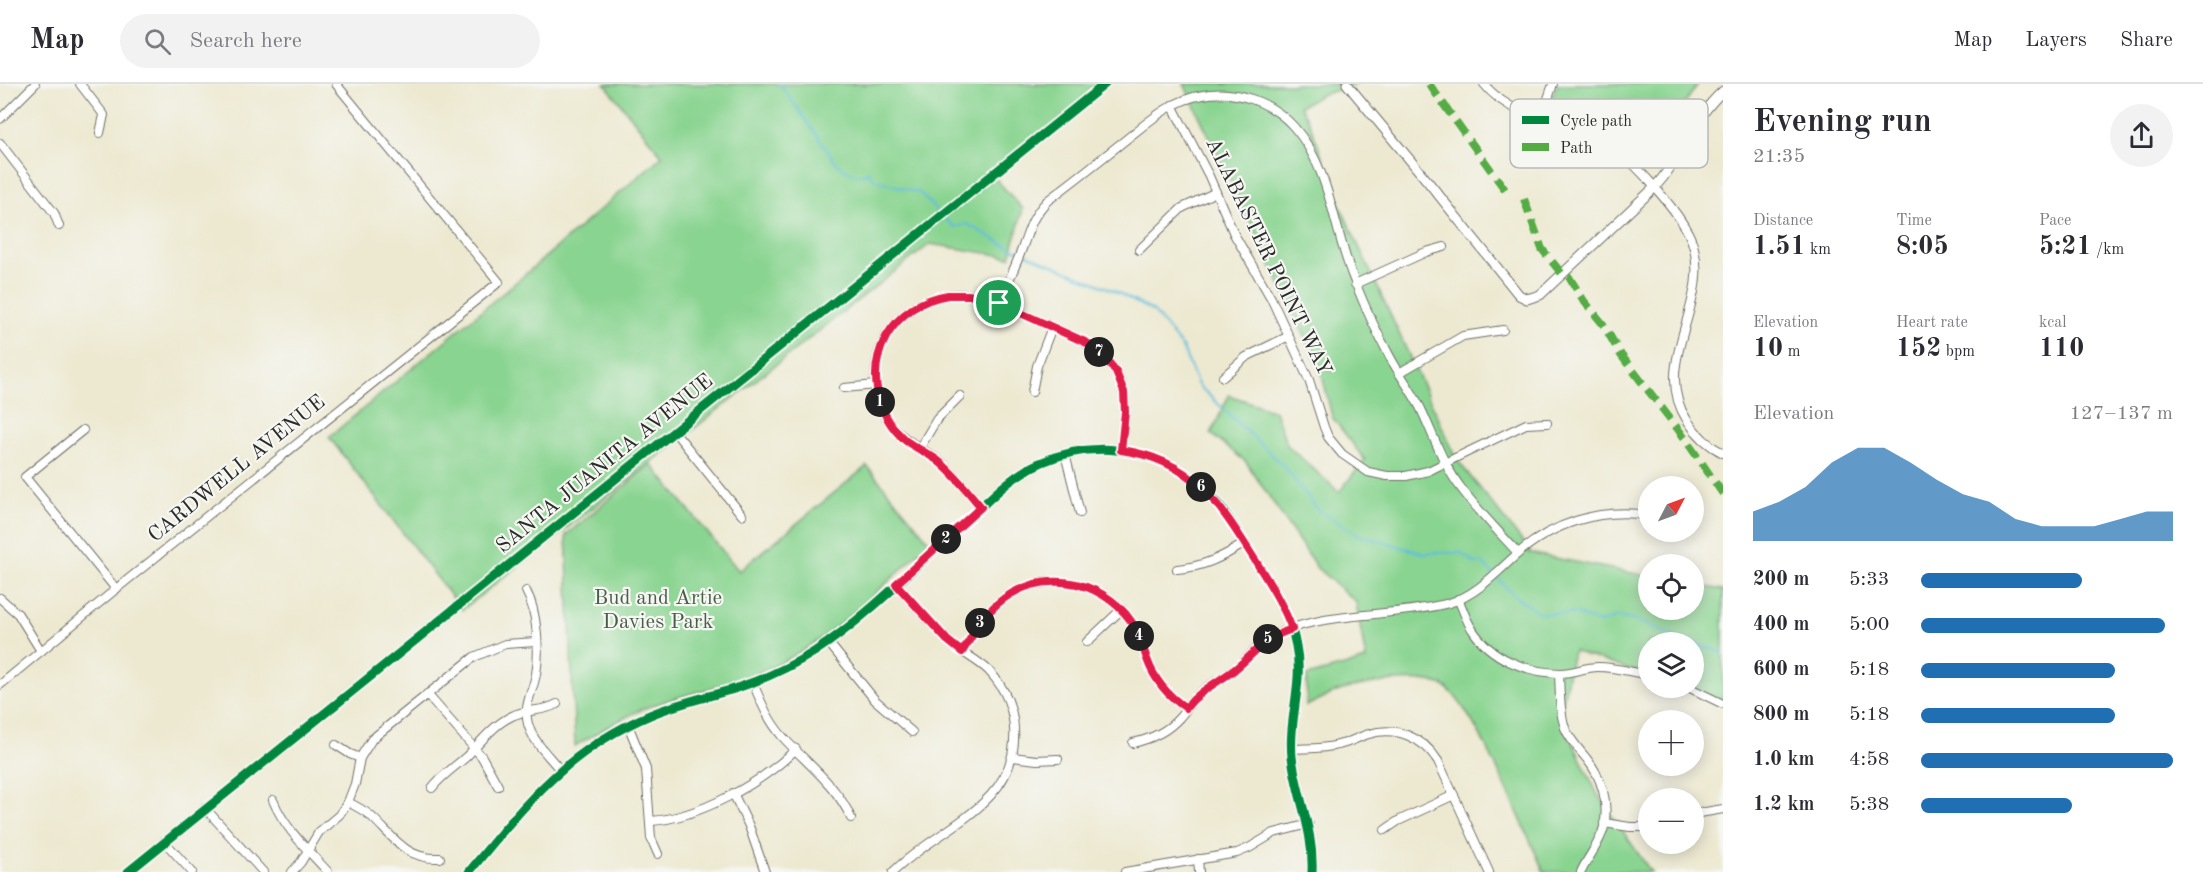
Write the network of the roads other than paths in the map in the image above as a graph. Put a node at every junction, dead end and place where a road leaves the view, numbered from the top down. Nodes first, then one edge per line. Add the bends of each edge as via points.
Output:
1 (35, 84) edge
2 (80, 84) edge
3 (336, 84) edge
4 (1105, 84) edge
5 (1347, 84) edge
6 (1484, 84) edge
7 (1553, 84) edge
8 (1723, 91) edge
9 (1548, 99) edge
10 (1172, 105) junction
11 (1510, 106) edge
12 (1708, 108) edge
13 (0, 119) edge
14 (100, 133) dead end
15 (0, 143) edge
16 (1636, 168) edge
17 (1671, 168) edge
18 (1654, 188) junction
19 (1216, 192) junction
20 (59, 226) dead end
21 (1444, 247) dead end
22 (1139, 250) dead end
23 (1356, 284) junction
24 (999, 303) junction
25 (1052, 327) junction
26 (1503, 330) dead end
27 (1289, 336) junction
28 (1399, 373) junction
29 (1223, 377) dead end
30 (876, 385) junction
31 (844, 388) dead end
32 (1032, 392) dead end
33 (960, 396) dead end
34 (1547, 423) dead end
35 (83, 430) dead end
36 (674, 431) junction
37 (919, 449) junction
38 (1121, 450) junction
39 (1723, 453) edge
40 (1065, 454) junction
41 (1446, 462) junction
42 (981, 507) junction
43 (1080, 513) dead end
44 (742, 515) dead end
45 (1638, 515) edge
46 (1245, 543) junction
47 (1518, 553) junction
48 (1178, 569) dead end
49 (896, 584) junction
50 (116, 589) junction
51 (526, 591) dead end
52 (0, 598) edge
53 (1458, 599) junction
54 (1122, 609) junction
55 (1292, 629) junction
56 (536, 642) junction
57 (828, 642) junction
58 (1087, 642) dead end
59 (41, 651) junction
60 (962, 652) junction
61 (1559, 673) junction
62 (1638, 673) edge
63 (753, 682) junction
64 (0, 685) edge
65 (427, 694) junction
66 (1704, 695) edge
67 (557, 704) dead end
68 (1723, 704) edge
69 (1186, 708) junction
70 (526, 712) junction
71 (628, 725) junction
72 (912, 732) dead end
73 (1133, 742) dead end
74 (336, 745) dead end
75 (473, 748) junction
76 (796, 749) junction
77 (1291, 749) junction
78 (1012, 756) junction
79 (360, 758) junction
80 (1058, 759) dead end
81 (560, 770) junction
82 (498, 786) dead end
83 (432, 788) dead end
84 (733, 793) junction
85 (1454, 795) junction
86 (273, 800) dead end
87 (348, 802) junction
88 (205, 808) junction
89 (1723, 809) edge
90 (1704, 812) edge
91 (851, 818) dead end
92 (651, 821) junction
93 (1604, 823) junction
94 (1309, 824) junction
95 (1638, 827) edge
96 (1385, 830) dead end
97 (164, 842) junction
98 (308, 851) junction
99 (658, 854) dead end
100 (440, 858) dead end
101 (1198, 860) junction
102 (128, 872) edge
103 (191, 872) edge
104 (263, 872) edge
105 (292, 872) edge
106 (327, 872) edge
107 (469, 872) edge
108 (765, 872) edge
109 (892, 872) edge
110 (1125, 872) edge
111 (1200, 872) edge
112 (1312, 872) edge
113 (1489, 872) edge
114 (1581, 872) edge

1 - 13 street
2 - 14 street via 104,115
3 - 50 street, CARDWELL AVENUE via 499,282
4 - 36 street, SANTA JUANITA AVENUE
5 - 18 street via 1519,295 1527,299 1535,298
6 - 11 street
7 - 9 street
8 - 12 street
10 - 19 street, ALABASTER POINT WAY
10 - 23 street via 1205,94 1243,96 1274,110 1294,126 1319,172
10 - 24 street via 1047,201 1028,228
15 - 20 street via 54,213
16 - 18 street
17 - 18 street
18 - 39 street via 1686,227 1696,259 1695,285 1676,360 1675,392 1681,411 1695,431
19 - 22 street via 1182,208
19 - 27 street, ALABASTER POINT WAY
21 - 23 street
23 - 28 street
24 - 25 street
24 - 30 street via 969,295 948,295 910,309 885,339 877,361
25 - 32 street via 1036,366
25 - 38 street via 1096,348 1116,372 1125,402
26 - 28 street via 1463,336
27 - 29 street via 1246,357
27 - 41 street, ALABASTER POINT WAY via 1328,437 1351,462 1376,474 1395,477 1419,474
28 - 41 street
30 - 31 street
30 - 37 street via 892,426
33 - 37 street via 937,419
34 - 41 street, ALABASTER POINT WAY via 1526,424
35 - 50 street via 25,477
36 - 44 street
36 - 88 street, SANTA JUANITA AVENUE
37 - 42 street via 944,466
38 - 40 street
38 - 46 street via 1158,460 1194,481 1217,502
40 - 42 street via 1018,475
40 - 43 street
41 - 47 street via 1461,489
42 - 49 street
45 - 47 street via 1606,513 1573,521
46 - 48 street via 1216,560
46 - 55 street via 1280,600
47 - 53 street
49 - 57 street
49 - 60 street
50 - 59 street, CARDWELL AVENUE
51 - 56 street via 533,607
52 - 59 street via 18,614
53 - 55 street
53 - 61 street via 1472,630 1494,652 1510,662
54 - 58 street
54 - 60 street via 1083,585 1037,583 1011,594 992,608
54 - 69 street via 1138,632 1156,678
55 - 69 street via 1261,644
55 - 77 street via 1299,675
56 - 65 street via 505,644 483,652
56 - 70 street via 536,674
57 - 63 street via 790,666
57 - 72 street via 874,700
59 - 64 street, CARDWELL AVENUE
60 - 78 street via 988,670 1008,701 1014,728
61 - 62 street via 1595,667
61 - 93 street via 1562,718 1571,739 1598,777 1605,800
63 - 71 street via 674,706
63 - 76 street via 771,721
65 - 75 street
65 - 79 street via 372,739
66 - 68 street
67 - 70 street
69 - 73 street via 1164,731
70 - 75 street via 505,720
70 - 81 street via 533,736
71 - 81 street
71 - 92 street via 646,769
74 - 79 street
75 - 82 street
75 - 83 street
76 - 84 street via 776,768
76 - 91 street via 840,798
77 - 85 street via 1342,745 1380,731 1404,734 1421,742 1434,755
77 - 94 street
78 - 80 street
78 - 109 street via 989,797
79 - 87 street
81 - 107 street
84 - 92 street via 686,816
84 - 108 street
85 - 96 street
85 - 113 street
86 - 98 street via 280,816
87 - 98 street via 319,832
87 - 100 street via 372,817 407,851
88 - 97 street, SANTA JUANITA AVENUE
88 - 104 street
89 - 90 street
92 - 99 street via 651,838
93 - 95 street
93 - 114 street via 1600,839
94 - 101 street via 1274,833 1238,853
94 - 112 street
97 - 102 street, SANTA JUANITA AVENUE
97 - 103 street
98 - 105 street
98 - 106 street
101 - 110 street
101 - 111 street

